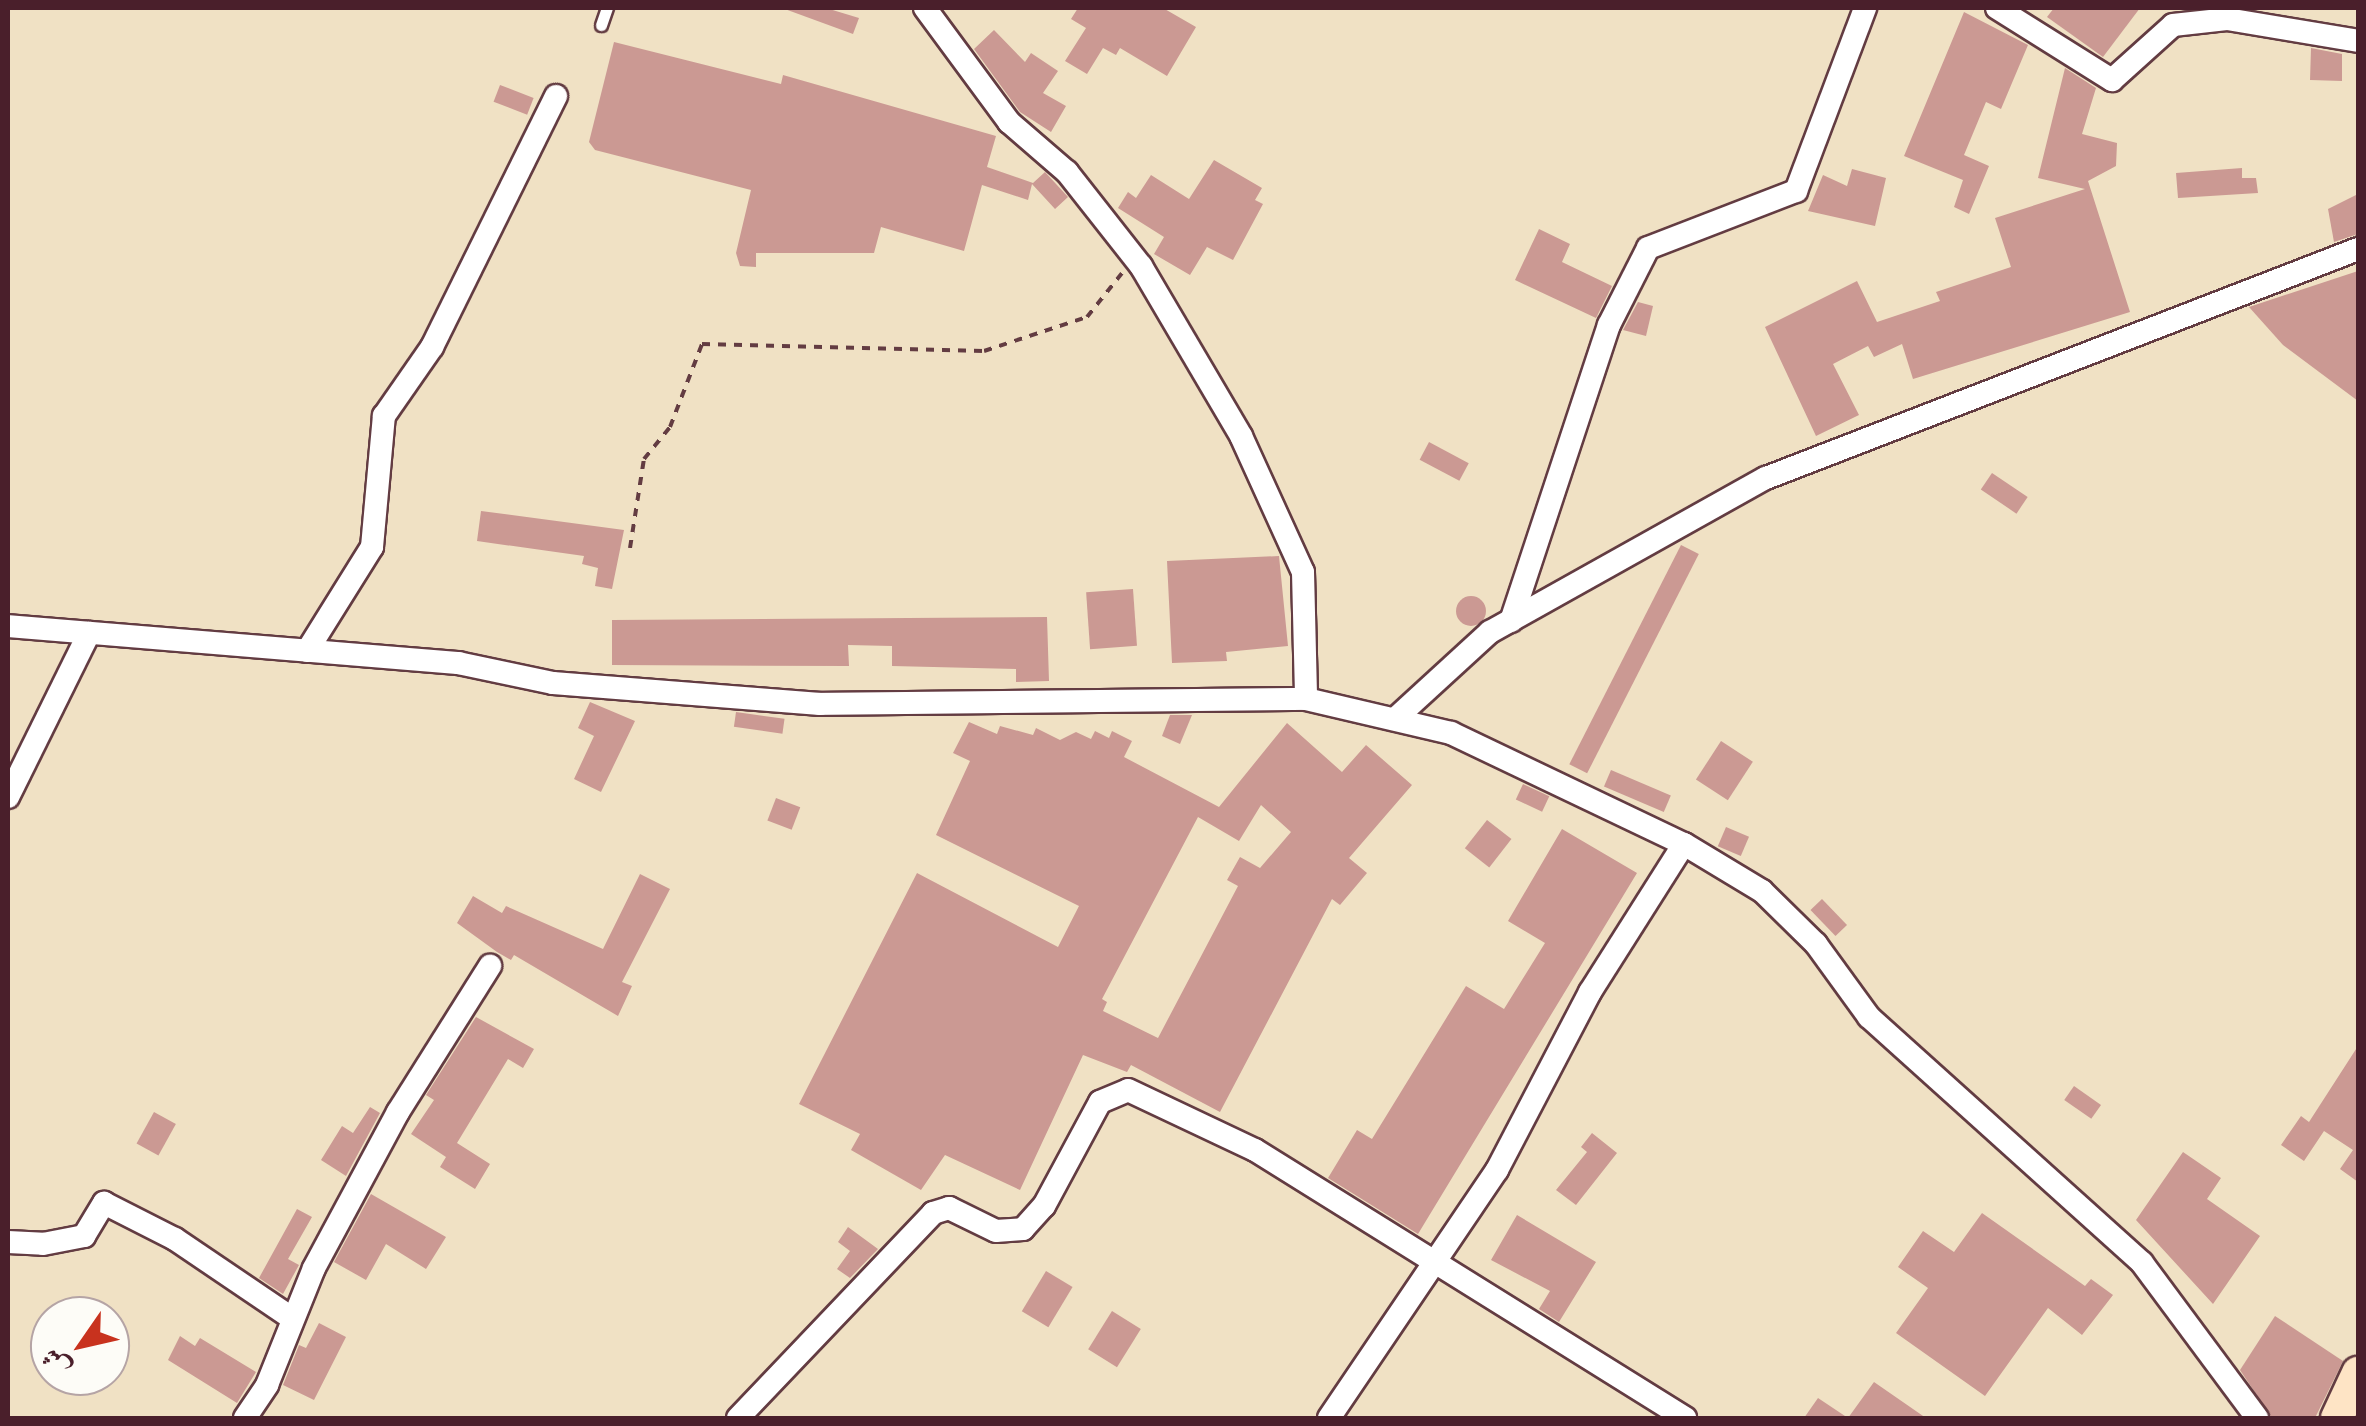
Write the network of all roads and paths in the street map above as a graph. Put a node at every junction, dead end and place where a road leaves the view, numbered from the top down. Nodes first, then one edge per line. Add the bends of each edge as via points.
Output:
1 (607, 8) edge
2 (925, 8) edge
3 (1865, 8) edge
4 (1998, 8) edge
5 (601, 25) dead end
6 (2358, 41) edge
7 (556, 96) dead end
8 (2358, 248) edge
9 (1134, 257) junction
10 (630, 548) dead end
11 (1510, 620) junction
12 (8, 626) edge
13 (89, 633) junction
14 (307, 651) junction
15 (1306, 699) junction
16 (1396, 719) junction
17 (8, 797) edge
18 (1684, 844) junction
19 (490, 966) dead end
20 (8, 1242) edge
21 (1436, 1263) junction
22 (290, 1317) junction
23 (2358, 1373) edge
24 (245, 1418) edge
25 (738, 1418) edge
26 (1329, 1418) edge
27 (1685, 1418) edge
28 (2257, 1418) edge
29 (2337, 1418) edge

1 - 5 lane
2 - 9 street via 1009,122 1067,172
3 - 11 street via 1796,191 1648,248 1610,325
4 - 6 street via 2112,80 2173,25 2227,18
7 - 14 street via 432,347 384,416 372,548
8 - 11 street via 1766,478
9 - 10 path via 1087,317 984,351 702,344 670,427 644,459
9 - 15 street via 1241,436 1303,572
11 - 16 street
12 - 13 street
13 - 14 street
13 - 17 street
14 - 15 street via 458,664 554,683 820,704
15 - 16 street
16 - 18 street via 1451,734
18 - 21 street via 1590,992 1497,1170
18 - 28 street via 1789,914 1869,1018 2142,1263
19 - 22 street via 398,1112
20 - 22 street via 84,1236 104,1204 175,1239
21 - 25 street via 1255,1150 1128,1090 1100,1102 1044,1206 1023,1229 996,1231 949,1208 933,1213
21 - 26 street
21 - 27 street
22 - 24 street via 267,1386
23 - 29 main road

